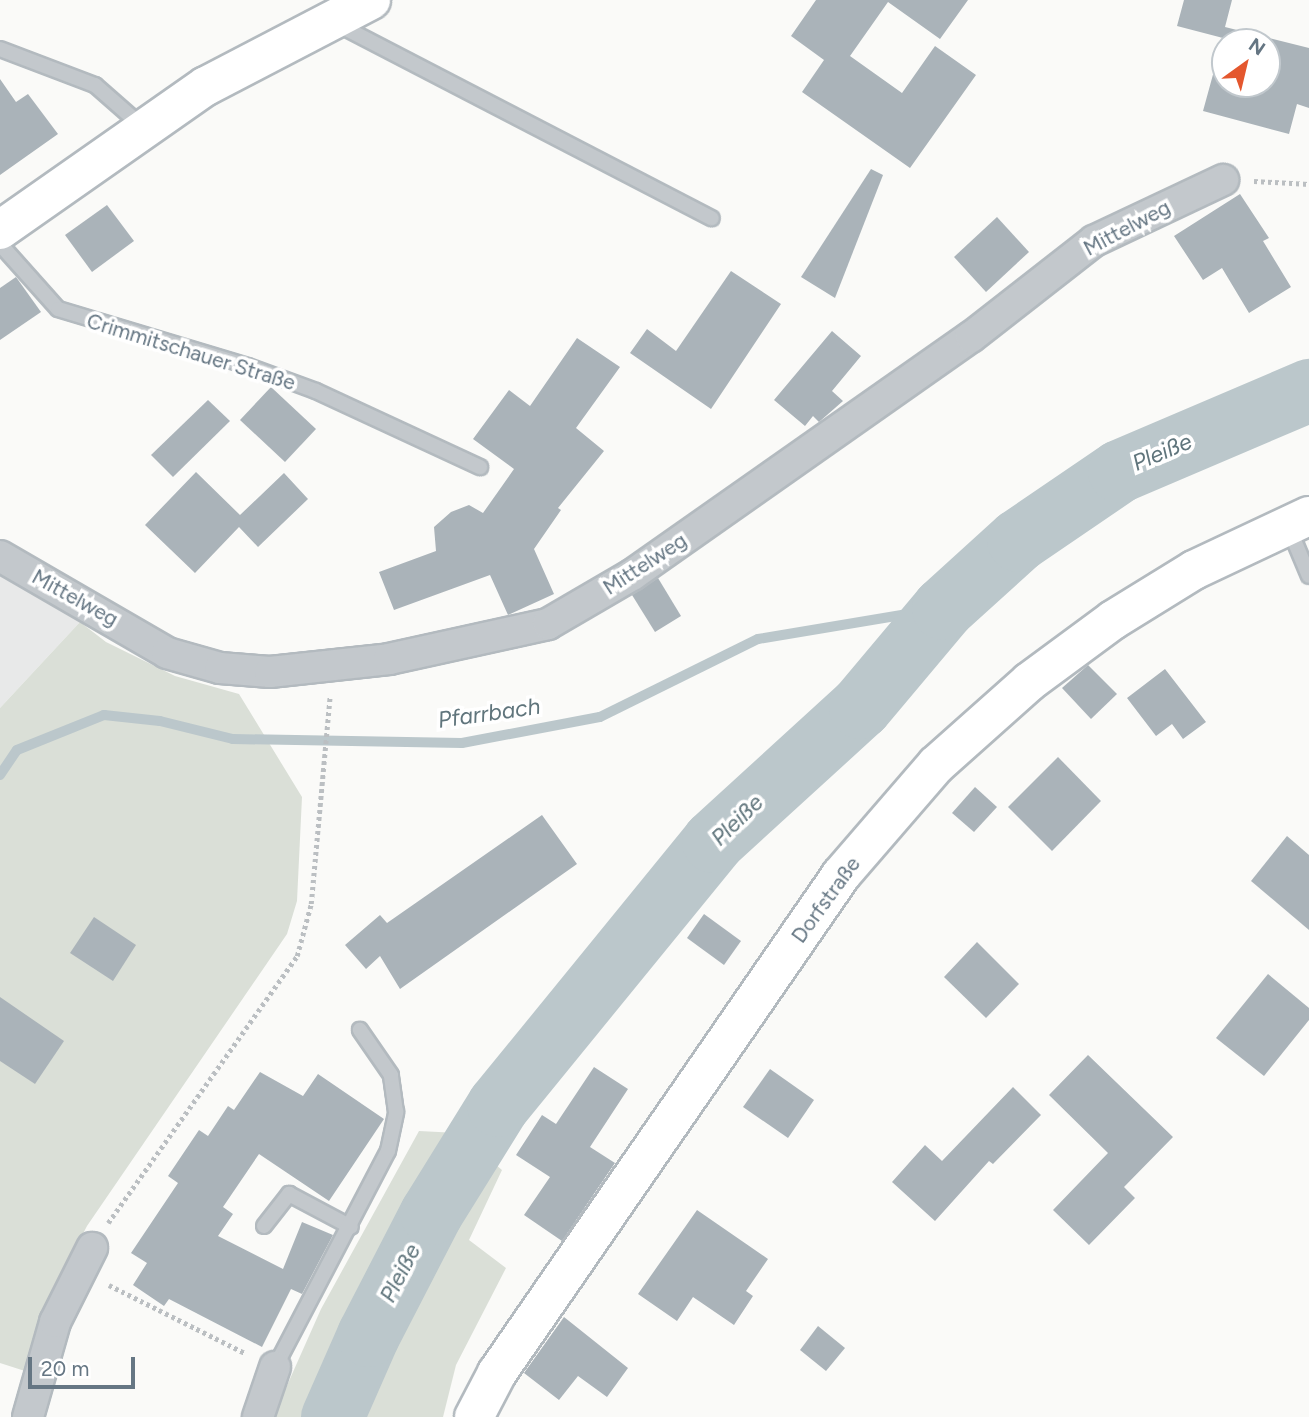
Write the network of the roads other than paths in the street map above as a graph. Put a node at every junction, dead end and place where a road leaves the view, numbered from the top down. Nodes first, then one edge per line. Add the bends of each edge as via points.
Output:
1 (371, 0) edge
2 (328, 19) junction
3 (0, 49) edge
4 (143, 127) junction
5 (1223, 180) road end
6 (712, 218) dead end
7 (0, 230) edge
8 (0, 244) edge
9 (480, 467) dead end
10 (1298, 520) edge
11 (0, 556) edge
12 (1309, 576) edge
13 (360, 1030) dead end
14 (264, 1226) dead end
15 (351, 1227) junction
16 (85, 1258) road end
17 (275, 1367) joint
18 (28, 1417) edge
19 (258, 1417) edge
20 (474, 1417) edge

1 - 2 street
2 - 4 street via 206,86
2 - 6 lane
3 - 4 lane via 95,85
4 - 7 street
5 - 11 street, Mittelweg via 1094,241 971,337 632,575 548,624 388,659 270,672 220,667 167,653
8 - 9 lane, Crimmitschauer Straße via 58,309 305,387
10 - 12 lane
10 - 20 street, Dorfstraße via 1194,570 1113,620 1029,682 936,765 841,875 497,1373
13 - 15 lane via 391,1075 396,1112 388,1150
14 - 15 lane via 289,1194
15 - 17 lane
16 - 18 street via 55,1322
17 - 19 street

